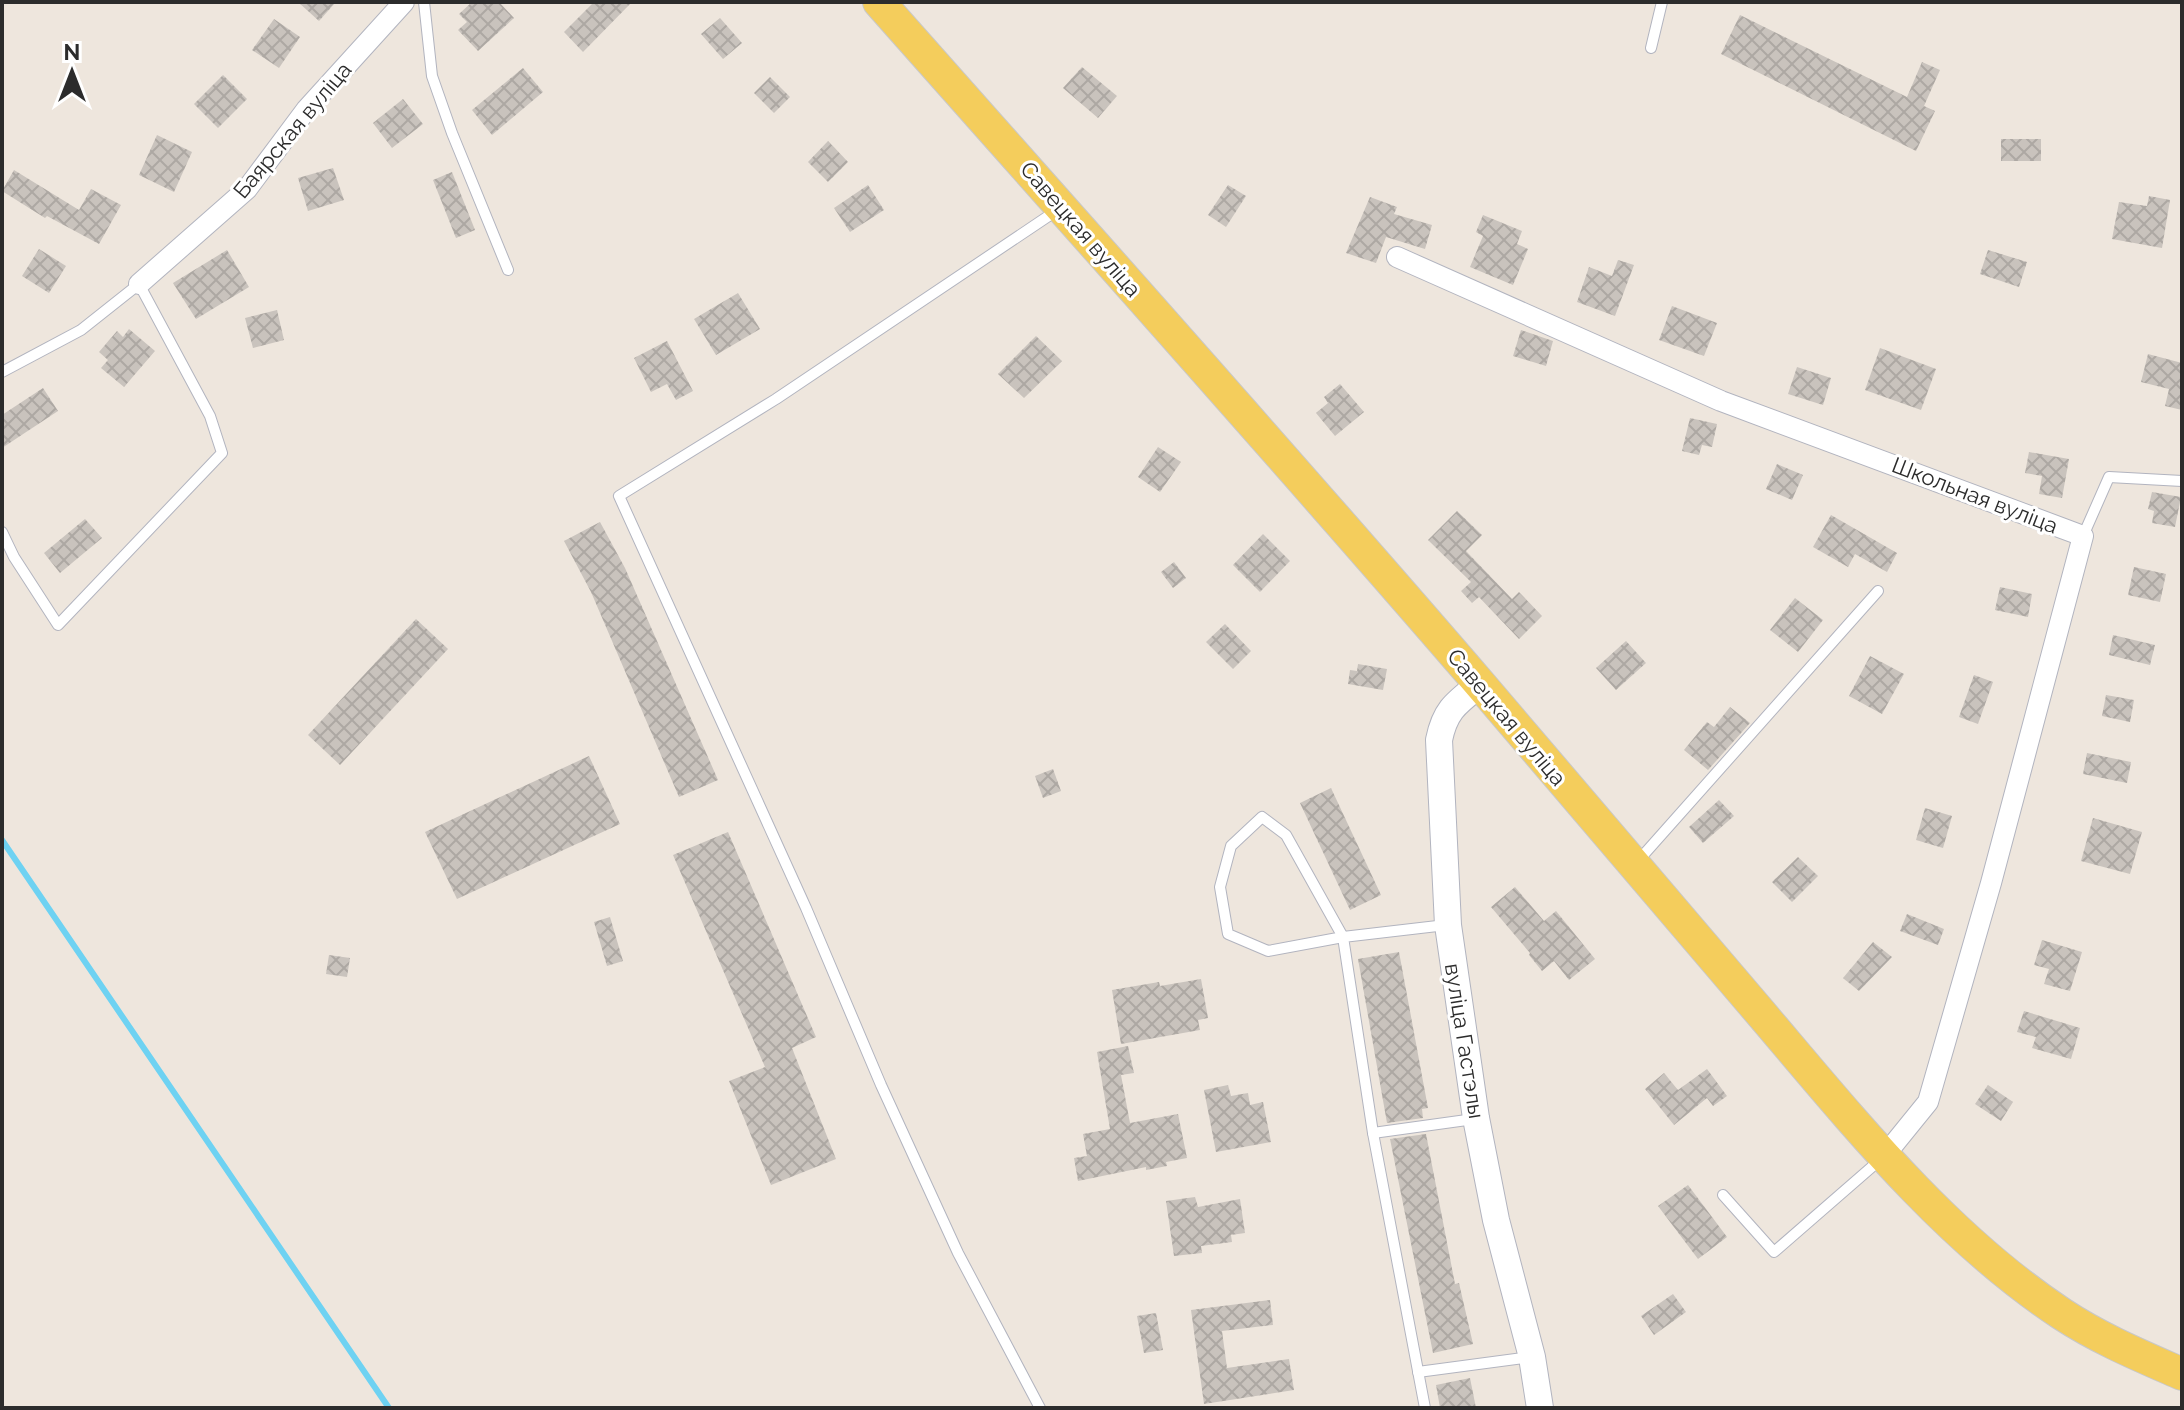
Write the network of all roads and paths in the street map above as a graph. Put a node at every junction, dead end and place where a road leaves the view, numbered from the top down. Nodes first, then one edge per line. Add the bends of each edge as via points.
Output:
1 (404, 2) edge
2 (424, 2) edge
3 (879, 2) edge
4 (1662, 2) edge
5 (1651, 48) dead end
6 (1061, 208) junction
7 (1397, 257) dead end
8 (508, 270) dead end
9 (139, 284) junction
10 (2, 372) edge
11 (2182, 481) edge
12 (2, 532) edge
13 (2083, 536) junction
14 (1878, 591) dead end
15 (1480, 684) junction
16 (1634, 866) junction
17 (1448, 925) junction
18 (1343, 937) junction
19 (1476, 1118) junction
20 (1373, 1133) junction
21 (1885, 1155) junction
22 (1723, 1195) dead end
23 (1532, 1357) junction
24 (1418, 1372) junction
25 (2182, 1374) edge
26 (1040, 1408) edge
27 (1425, 1408) edge
28 (1540, 1408) edge

1 - 9 street, Баярская вуліца via 306,110 247,189
2 - 8 lane via 432,76
3 - 6 main road, Савецкая вуліца
4 - 5 lane
6 - 15 main road, Савецкая вуліца
6 - 26 lane via 776,399 619,496 958,1253
7 - 13 street, Школьная вуліца via 1721,401
9 - 10 lane via 81,330
9 - 12 lane via 204,404 222,453 58,625
11 - 13 lane via 2109,477
13 - 21 street, Школьная вуліца via 1928,1102
14 - 16 lane
15 - 16 main road, Савецкая вуліца
15 - 17 street, вуліца Гастэлы via 1444,718 1439,740
16 - 21 main road, Савецкая вуліца
17 - 18 lane
17 - 19 street, вуліца Гастэлы
18 - 18 lane via 1286,835 1262,817 1231,846 1220,887 1228,934 1268,951
18 - 20 lane
19 - 20 lane
19 - 23 street, вуліца Гастэлы
20 - 24 lane
21 - 22 lane via 1774,1252
21 - 25 main road, Савецкая вуліца via 1950,1226 2025,1288 2064,1316
23 - 24 lane
23 - 28 street, вуліца Гастэлы
24 - 27 lane

